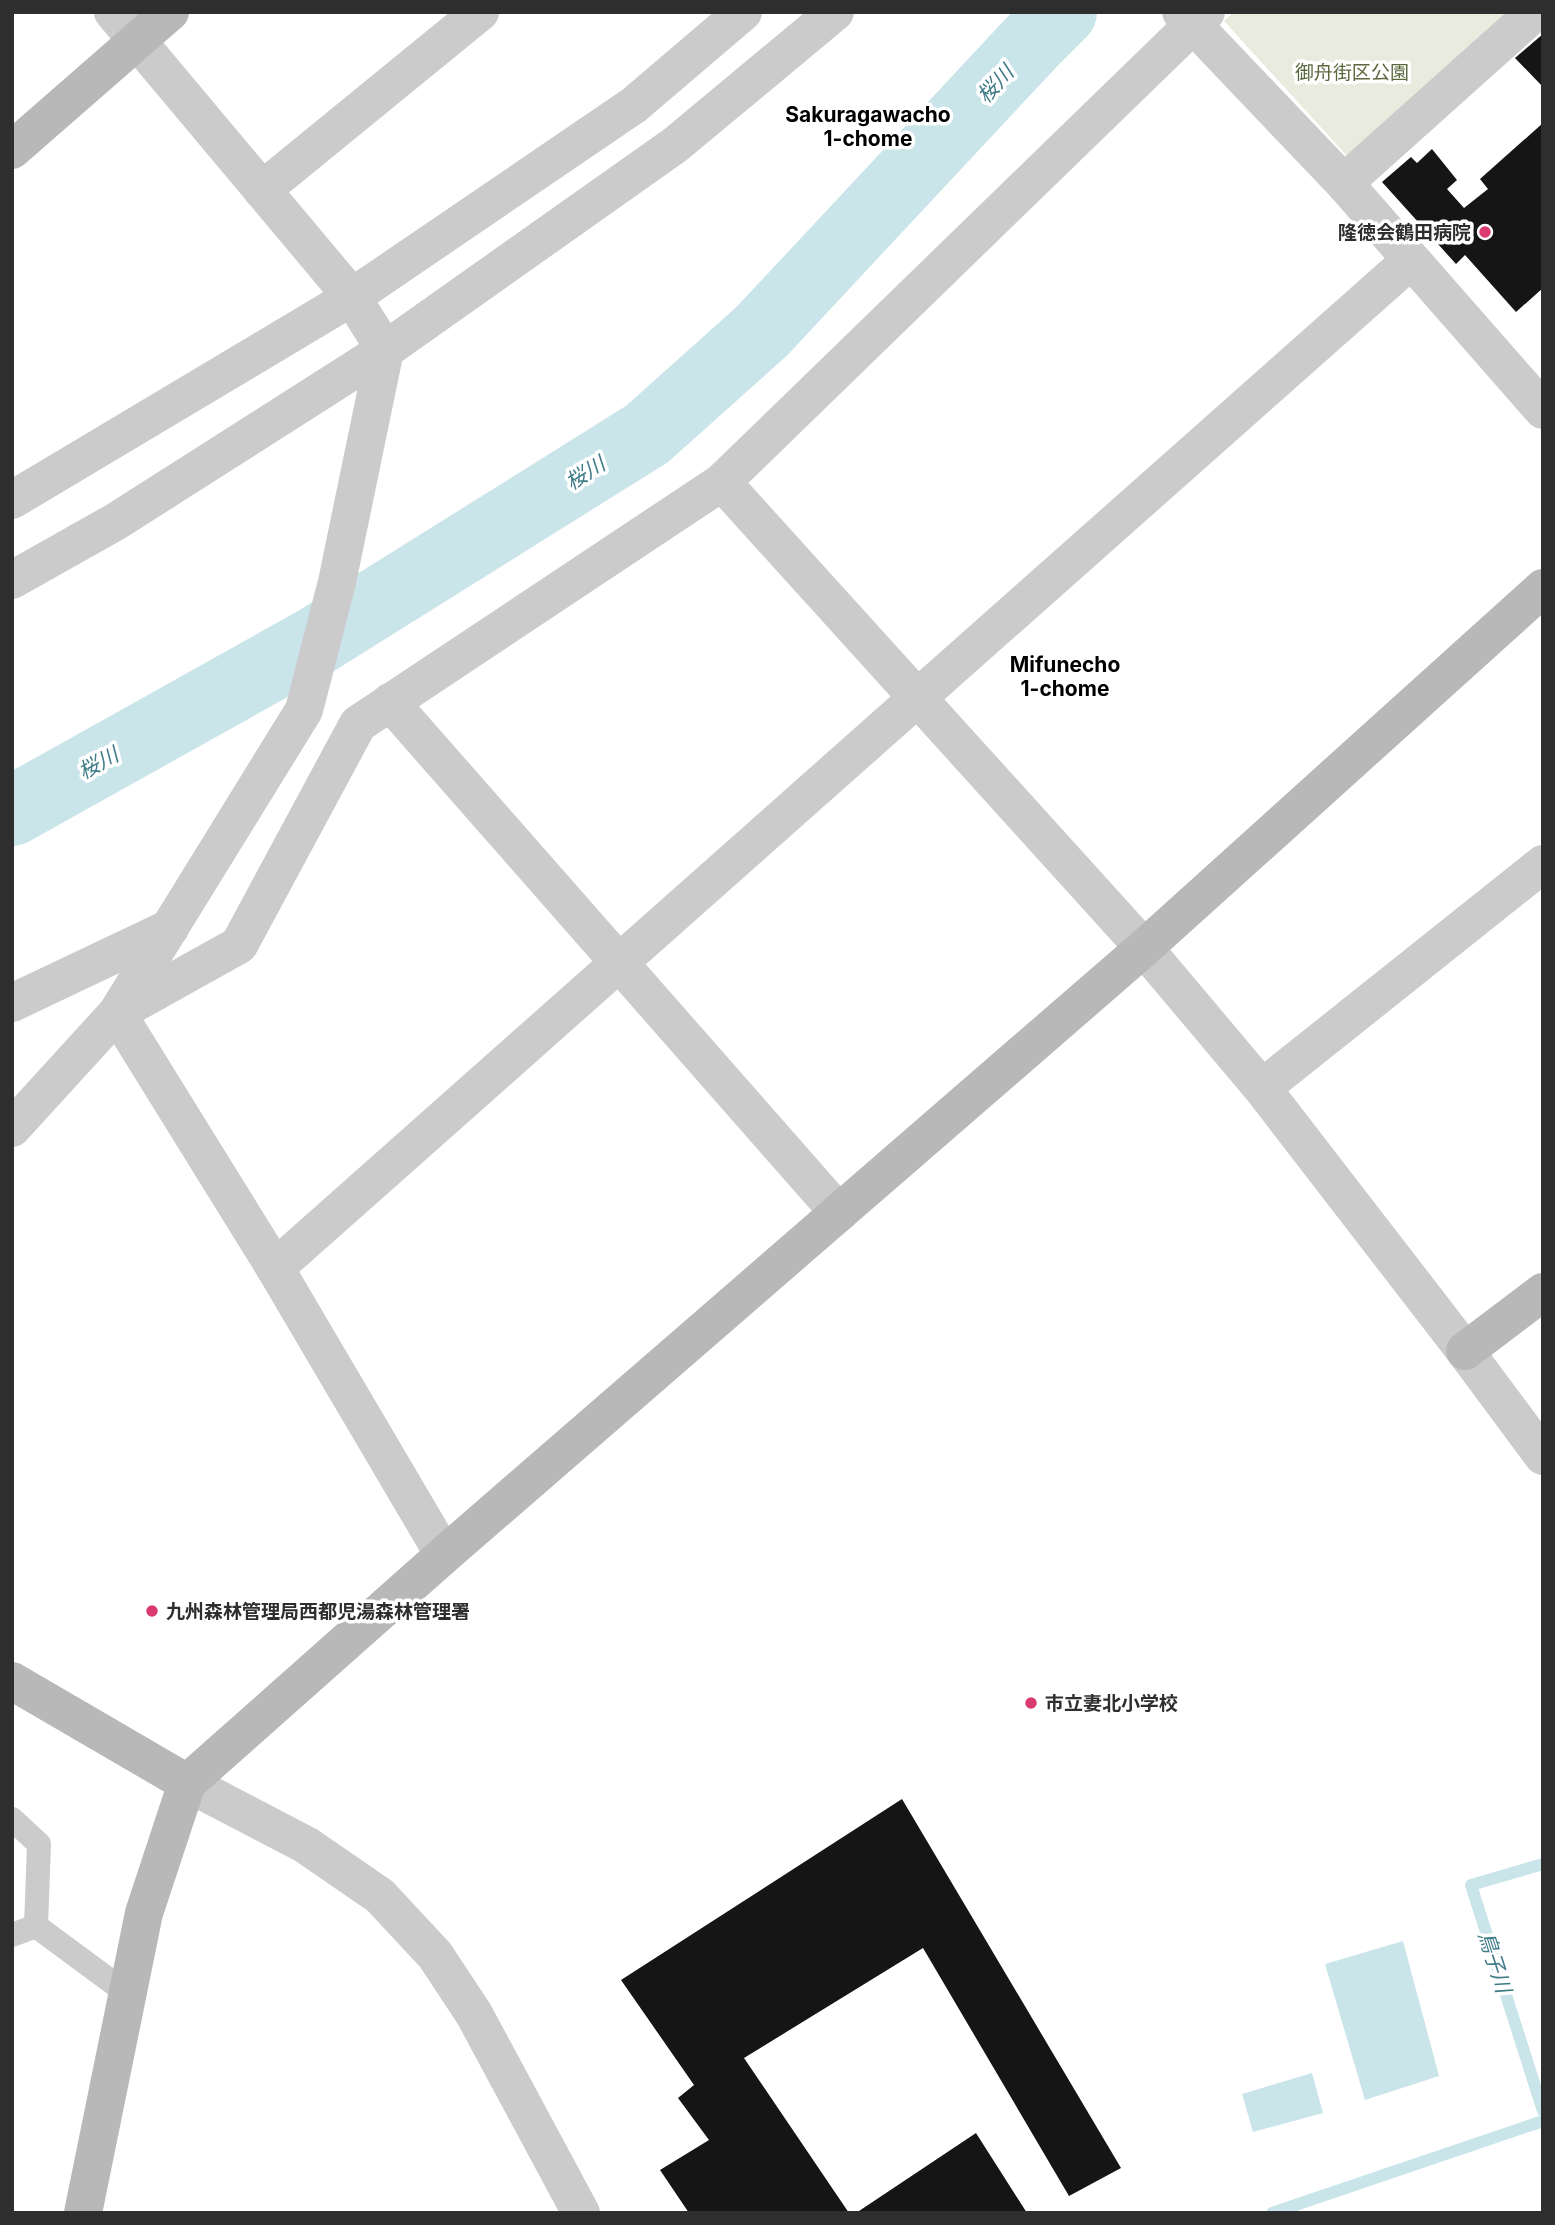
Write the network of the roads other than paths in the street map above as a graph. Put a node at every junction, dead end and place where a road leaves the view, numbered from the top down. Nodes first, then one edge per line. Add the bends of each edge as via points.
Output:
1 (113, 12) edge
2 (170, 12) edge
3 (480, 12) edge
4 (743, 12) edge
5 (835, 12) edge
6 (1535, 12) edge
7 (1193, 17) edge
8 (138, 41) junction
9 (12, 150) edge
10 (1344, 183) junction
11 (262, 190) junction
12 (1411, 260) junction
13 (352, 298) junction
14 (384, 350) junction
15 (1543, 410) edge
16 (722, 482) junction
17 (12, 500) edge
18 (12, 580) edge
19 (1543, 588) edge
20 (917, 699) junction
21 (390, 702) junction
22 (1543, 864) edge
23 (170, 928) junction
24 (1144, 948) junction
25 (619, 963) junction
26 (12, 1003) edge
27 (117, 1013) junction
28 (1262, 1088) junction
29 (12, 1128) edge
30 (839, 1213) junction
31 (275, 1268) junction
32 (1543, 1292) edge
33 (1465, 1351) junction
34 (1543, 1456) edge
35 (444, 1555) junction
36 (12, 1681) edge
37 (187, 1783) junction
38 (12, 1819) edge
39 (36, 1926) junction
40 (12, 1935) edge
41 (128, 1994) junction
42 (83, 2213) edge
43 (581, 2213) edge

1 - 8 street
2 - 8 street
3 - 11 street
4 - 13 street via 634,105
5 - 14 street via 675,145
6 - 10 street
7 - 10 street
7 - 16 street
8 - 9 street
8 - 11 street
10 - 12 street
11 - 13 street
12 - 15 street
12 - 20 street
13 - 14 street
13 - 17 street
14 - 18 street via 115,522
14 - 23 street via 337,582 304,710
16 - 20 street
16 - 21 street
19 - 24 street
20 - 24 street
20 - 25 street
21 - 25 street
21 - 27 street via 358,724 239,945
22 - 28 street
23 - 26 street
23 - 27 street
24 - 28 street
24 - 30 street
25 - 30 street
25 - 31 street
27 - 29 street
27 - 31 street
28 - 33 street
30 - 35 street
31 - 35 street
32 - 33 street
33 - 34 street
35 - 37 street
36 - 37 street
37 - 41 street via 144,1913
37 - 43 street via 306,1845 380,1896 435,1955 474,2014
38 - 39 lane via 39,1844
39 - 40 lane
39 - 41 lane
41 - 42 street

